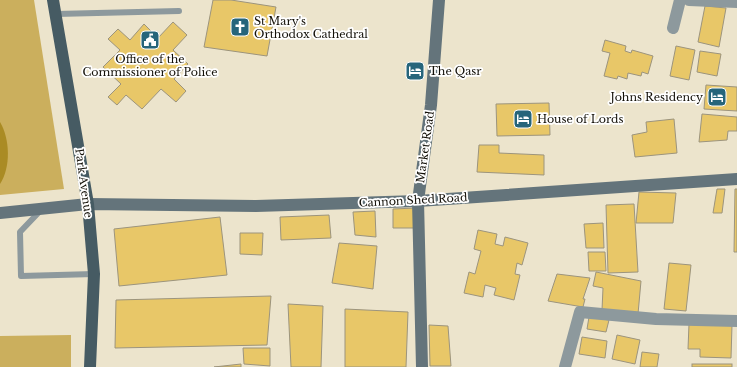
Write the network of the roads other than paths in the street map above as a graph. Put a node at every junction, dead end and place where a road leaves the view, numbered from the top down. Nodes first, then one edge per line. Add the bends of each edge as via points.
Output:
1 (53, 0) edge
2 (439, 0) edge
3 (680, 0) edge
4 (689, 0) edge
5 (737, 2) edge
6 (179, 11) dead end
7 (56, 14) junction
8 (673, 28) dead end
9 (737, 179) edge
10 (418, 201) junction
11 (88, 204) junction
12 (42, 209) junction
13 (0, 213) edge
14 (94, 274) junction
15 (737, 321) edge
16 (90, 367) edge
17 (422, 367) edge
18 (565, 367) edge

1 - 7 main road, Park Avenue
2 - 10 street, Market Road via 431,106
3 - 8 street
4 - 5 street
6 - 7 lane
7 - 11 main road, Park Avenue
9 - 10 street, Cannon Shed Road
10 - 11 street, Cannon Shed Road via 256,206
10 - 17 street, Market Road
11 - 12 street, Cannon Shed Road
11 - 14 main road, Park Avenue
12 - 13 street, Cannon Shed Road
12 - 14 lane via 20,232 21,276
14 - 16 main road, Park Avenue
15 - 18 street via 656,319 580,312

